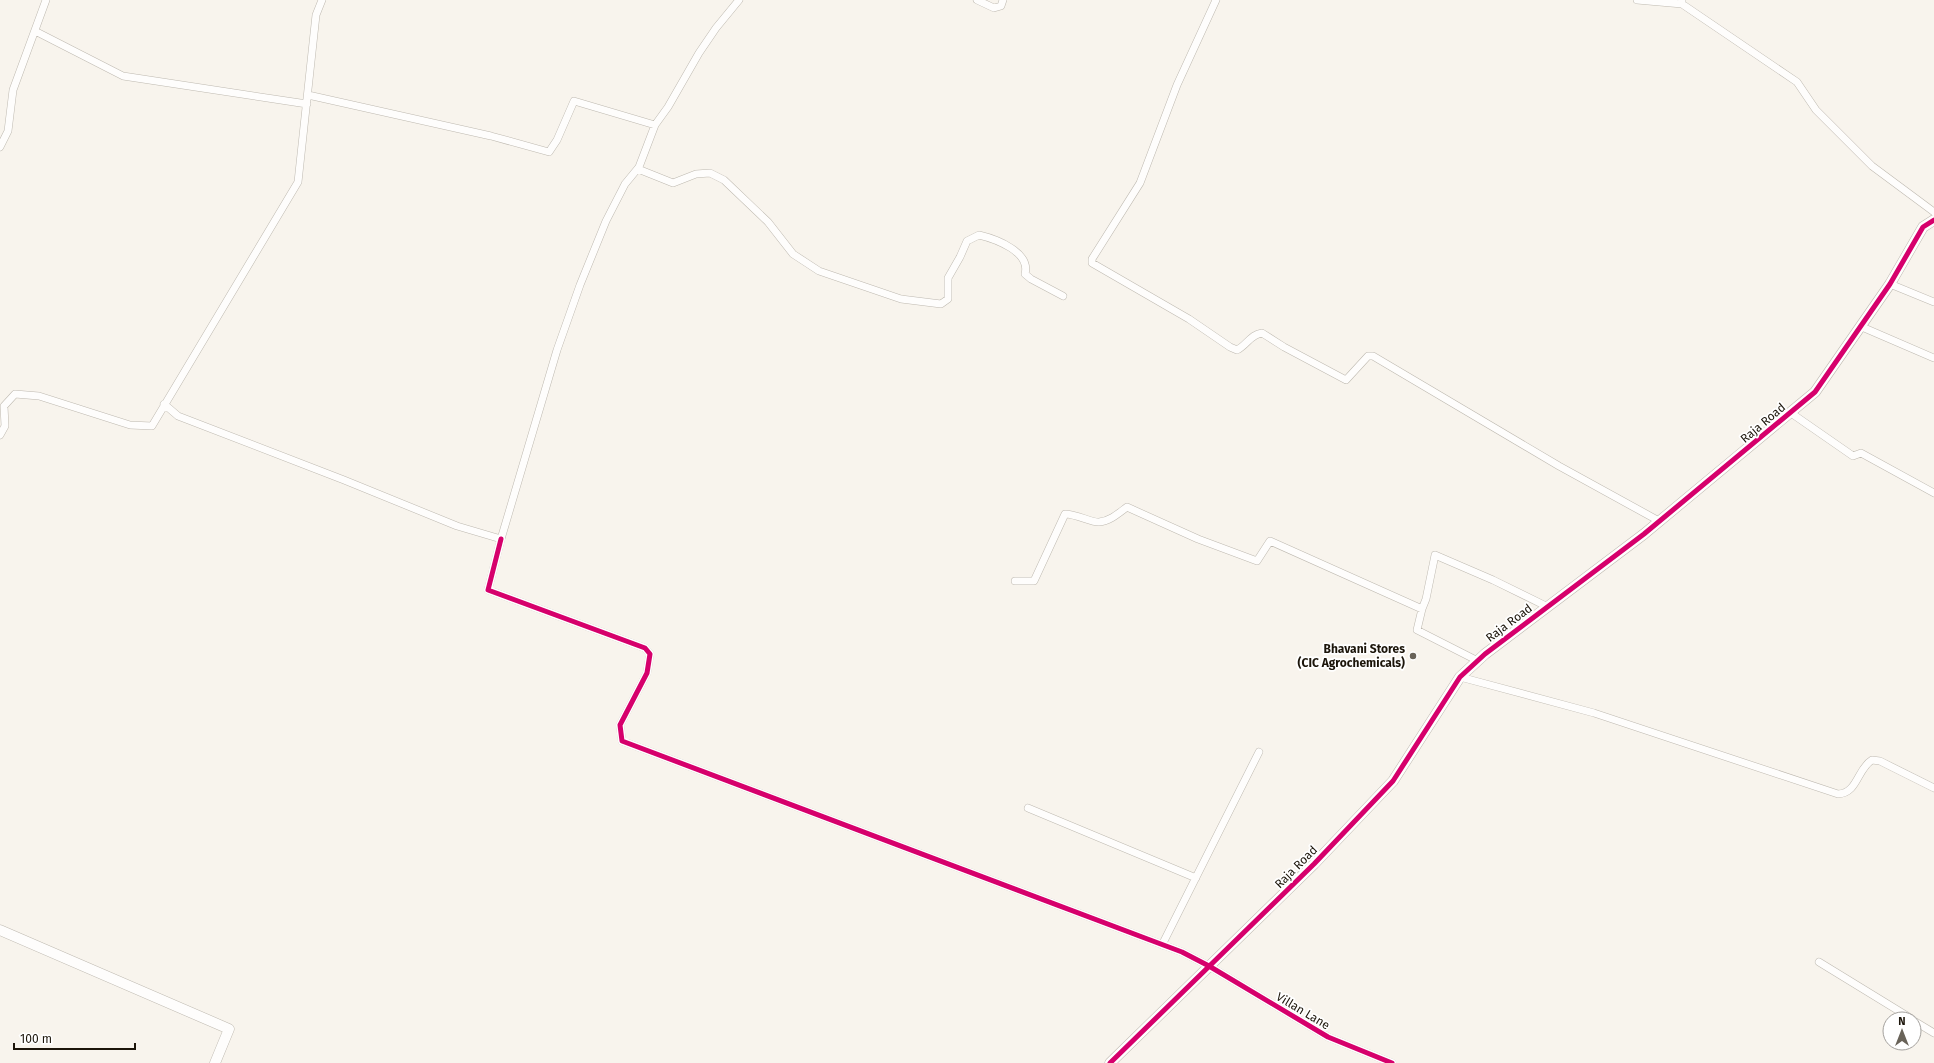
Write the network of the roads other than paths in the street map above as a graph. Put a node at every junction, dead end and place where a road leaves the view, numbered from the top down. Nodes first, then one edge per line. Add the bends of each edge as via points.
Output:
1 (46, 0) edge
2 (322, 0) edge
3 (739, 0) edge
4 (977, 0) edge
5 (1003, 0) edge
6 (1216, 0) edge
7 (1637, 0) edge
8 (1682, 2) edge
9 (35, 31) junction
10 (308, 95) junction
11 (307, 104) junction
12 (655, 125) junction
13 (0, 147) edge
14 (638, 169) junction
15 (1934, 212) edge
16 (1934, 220) edge
17 (1890, 284) junction
18 (1062, 296) dead end
19 (1934, 302) edge
20 (1862, 327) junction
21 (1934, 358) edge
22 (164, 404) junction
23 (1791, 413) junction
24 (0, 435) edge
25 (1934, 493) edge
26 (1659, 521) junction
27 (501, 540) junction
28 (1015, 582) dead end
29 (1548, 607) junction
30 (1422, 609) junction
31 (1478, 661) junction
32 (1460, 677) junction
33 (1259, 752) dead end
34 (1934, 788) edge
35 (1028, 808) dead end
36 (1196, 878) junction
37 (0, 930) edge
38 (1162, 945) junction
39 (1819, 962) dead end
40 (1209, 966) junction
41 (1898, 1011) edge
42 (1922, 1026) edge
43 (1934, 1033) edge
44 (215, 1063) edge
45 (1110, 1063) edge
46 (1392, 1063) edge

1 - 9 street
2 - 10 street via 316,15
3 - 12 street via 699,53
4 - 5 street via 994,8 1000,6
6 - 26 street via 1178,85 1140,183 1092,259 1092,263 1237,350 1262,332 1284,347 1346,380 1368,356 1372,356 1559,466
7 - 8 street
8 - 15 street via 1797,82 1816,110 1872,166
9 - 11 street via 123,76
9 - 13 street via 13,90 8,131
10 - 11 street
10 - 12 street via 491,136 549,152 574,101
11 - 22 street via 298,182
12 - 14 street
14 - 18 street via 673,183 696,174 710,173 724,180 768,222 793,254 819,270 901,299 941,304 948,299 948,278 967,241 979,234 1012,249 1023,258 1025,274
14 - 27 street via 625,184 606,221 580,285 555,357
16 - 17 street, Raja Road via 1923,227
17 - 19 street
17 - 20 street, Raja Road
20 - 21 street
20 - 23 street, Raja Road via 1815,392
22 - 24 street via 152,426 130,425 39,396 15,394 4,406 5,426
22 - 27 street via 178,416 457,526
23 - 25 street via 1853,456 1861,453
23 - 26 street, Raja Road
26 - 29 street, Raja Road
27 - 38 street, Villan Lane via 488,590 645,648 650,654 647,673 620,725 622,741
28 - 30 street via 1034,581 1066,514 1074,514 1098,523 1127,507 1198,540 1257,562 1270,542
29 - 30 street via 1435,555
29 - 31 street, Raja Road
30 - 31 street via 1417,630
31 - 32 street, Raja Road
32 - 34 street via 1594,713 1838,794 1851,790 1867,763 1872,760 1880,761
32 - 40 street, Raja Road via 1393,781 1315,863
33 - 36 street
35 - 36 street
36 - 38 street
37 - 44 street via 228,1029
38 - 40 street, Villan Lane
39 - 41 street
40 - 45 street, Raja Road
40 - 46 street, Villan Lane via 1328,1037
42 - 43 street

